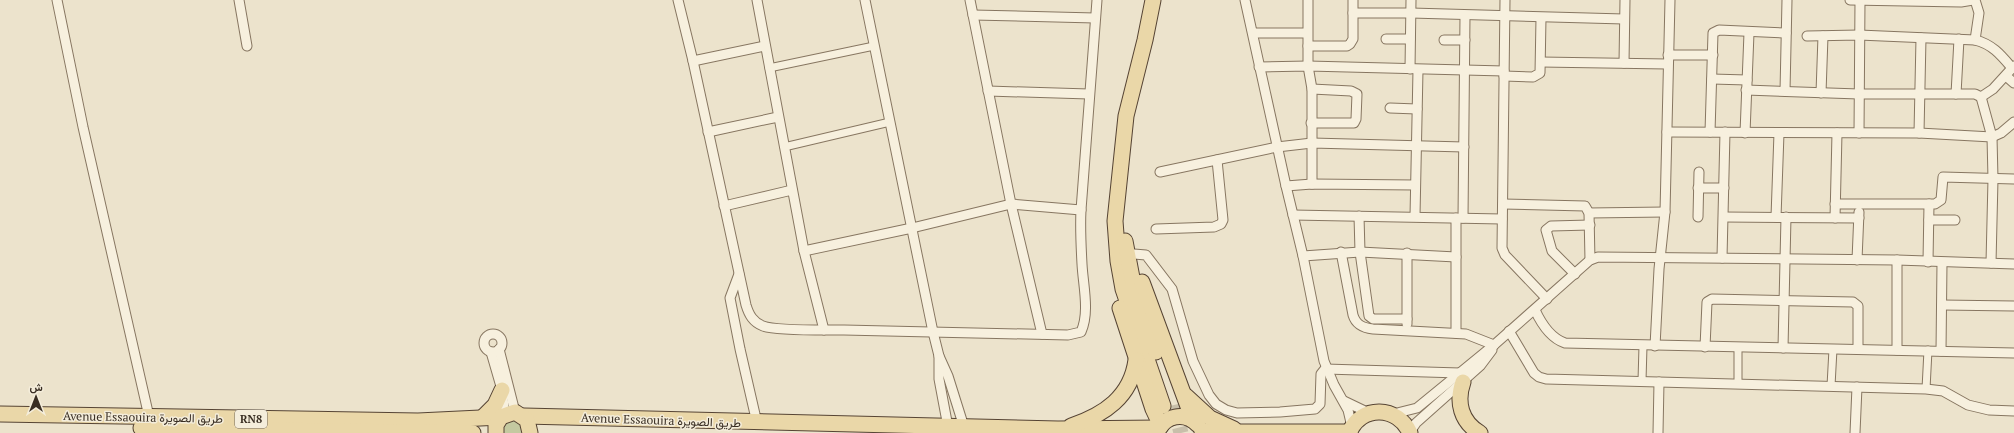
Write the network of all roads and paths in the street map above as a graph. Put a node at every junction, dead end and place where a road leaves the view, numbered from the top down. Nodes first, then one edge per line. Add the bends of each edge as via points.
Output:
1 (58, 0) edge
2 (238, 0) edge
3 (678, 0) edge
4 (756, 0) edge
5 (865, 0) edge
6 (970, 0) edge
7 (1097, 0) edge
8 (1153, 0) edge
9 (1245, 0) edge
10 (1308, 0) edge
11 (1353, 0) edge
12 (1411, 0) edge
13 (1505, 0) edge
14 (1625, 0) edge
15 (1670, 0) edge
16 (1787, 0) edge
17 (1850, 0) edge
18 (1974, 0) edge
19 (1860, 2) junction
20 (1353, 13) junction
21 (1411, 13) junction
22 (973, 15) junction
23 (1465, 16) junction
24 (1505, 16) junction
25 (1095, 18) junction
26 (1541, 18) junction
27 (1624, 19) junction
28 (1253, 33) junction
29 (1307, 33) junction
30 (1748, 33) junction
31 (1786, 33) junction
32 (1859, 35) junction
33 (1807, 36) dead end
34 (1823, 36) junction
35 (1921, 38) junction
36 (1386, 39) dead end
37 (1410, 39) junction
38 (1959, 39) junction
39 (1444, 40) dead end
40 (1465, 40) junction
41 (1975, 40) junction
42 (247, 46) dead end
43 (764, 46) junction
44 (874, 46) junction
45 (1308, 46) junction
46 (1713, 55) junction
47 (1667, 60) junction
48 (693, 61) junction
49 (1541, 62) junction
50 (1624, 63) junction
51 (1308, 66) junction
52 (1260, 67) junction
53 (2013, 67) edge
54 (769, 68) junction
55 (1414, 70) junction
56 (1465, 71) junction
57 (1504, 74) junction
58 (2006, 76) junction
59 (1712, 79) junction
60 (1747, 80) junction
61 (2014, 83) edge
62 (1312, 89) junction
63 (1746, 90) junction
64 (988, 91) junction
65 (1784, 91) junction
66 (1821, 93) junction
67 (1090, 94) junction
68 (1859, 94) junction
69 (1919, 94) junction
70 (1956, 94) junction
71 (1981, 96) junction
72 (1390, 108) dead end
73 (1417, 109) junction
74 (778, 117) junction
75 (890, 122) junction
76 (1311, 123) junction
77 (2012, 127) edge
78 (708, 132) junction
79 (1667, 132) junction
80 (1710, 132) junction
81 (1725, 132) junction
82 (1745, 133) junction
83 (1779, 133) junction
84 (1837, 133) junction
85 (1859, 133) junction
86 (1919, 133) junction
87 (1992, 137) junction
88 (1312, 144) junction
89 (1416, 145) junction
90 (784, 147) junction
91 (1277, 147) junction
92 (1464, 147) junction
93 (1217, 160) junction
94 (1160, 172) dead end
95 (1699, 172) dead end
96 (1993, 179) junction
97 (2014, 179) edge
98 (1312, 184) junction
99 (1415, 185) junction
100 (1286, 186) junction
101 (1698, 188) junction
102 (1724, 188) junction
103 (792, 190) junction
104 (1011, 204) junction
105 (1503, 204) junction
106 (1835, 204) junction
107 (1929, 204) junction
108 (1859, 205) junction
109 (724, 206) junction
110 (1081, 210) junction
111 (1665, 212) junction
112 (1589, 213) junction
113 (1293, 215) junction
114 (1360, 216) junction
115 (1415, 216) junction
116 (1724, 217) junction
117 (1460, 218) junction
118 (1698, 218) dead end
119 (1776, 218) junction
120 (1786, 218) junction
121 (1835, 218) junction
122 (1859, 218) junction
123 (1502, 219) junction
124 (1929, 220) junction
125 (1955, 220) dead end
126 (1590, 225) junction
127 (912, 228) junction
128 (1156, 228) dead end
129 (1120, 233) junction
130 (804, 251) junction
131 (1341, 252) junction
132 (1360, 252) junction
133 (1407, 253) junction
134 (1134, 254) junction
135 (1303, 256) junction
136 (1456, 257) junction
137 (1660, 257) junction
138 (1722, 258) junction
139 (1785, 259) junction
140 (1590, 260) junction
141 (1857, 260) junction
142 (1897, 260) junction
143 (1928, 262) junction
144 (1942, 263) junction
145 (1991, 263) junction
146 (2014, 264) edge
147 (739, 274) junction
148 (1575, 274) junction
149 (1547, 299) junction
150 (1784, 301) junction
151 (1942, 305) junction
152 (2014, 306) edge
153 (1535, 310) junction
154 (1407, 319) junction
155 (824, 330) junction
156 (1407, 330) junction
157 (934, 332) junction
158 (1509, 332) junction
159 (1456, 333) junction
160 (1042, 334) junction
161 (1494, 345) junction
162 (1643, 346) junction
163 (1655, 346) junction
164 (1706, 347) junction
165 (1738, 347) junction
166 (1783, 348) junction
167 (1833, 348) junction
168 (1858, 349) junction
169 (1897, 350) junction
170 (1928, 350) junction
171 (1941, 351) junction
172 (2014, 353) edge
173 (939, 356) junction
174 (1136, 360) junction
175 (1327, 368) junction
176 (1461, 378) junction
177 (1642, 381) junction
178 (1659, 382) junction
179 (1738, 384) junction
180 (1831, 386) junction
181 (1857, 387) junction
182 (1926, 389) junction
183 (502, 390) junction
184 (1182, 391) junction
185 (1343, 400) junction
186 (1169, 405) tunnel mouth
187 (2014, 411) edge
188 (1369, 413) junction
189 (0, 414) edge
190 (1393, 414) junction
191 (511, 415) junction
192 (483, 417) junction
193 (150, 423) junction
194 (757, 423) junction
195 (0, 424) edge
196 (948, 427) junction
197 (964, 427) junction
198 (1199, 428) edge
199 (1058, 429) junction
200 (1159, 429) edge
201 (1350, 430) edge
202 (449, 432) edge
203 (1245, 432) edge
204 (1410, 432) edge
205 (473, 433) edge
206 (496, 433) edge
207 (530, 433) edge
208 (1480, 433) edge
209 (1658, 433) edge
210 (1855, 433) edge

1 - 193 street via 82,127
2 - 42 street
3 - 48 street
4 - 43 street
5 - 44 street
6 - 22 street
7 - 25 street
8 - 129 main road via 1126,116 1115,210
9 - 28 street
10 - 29 street
11 - 20 street
12 - 21 street
13 - 24 street
14 - 27 street
15 - 47 street
16 - 31 street
17 - 19 street
18 - 19 street
18 - 41 street via 1979,13
19 - 32 street
20 - 21 street
20 - 45 street via 1353,39 1349,45
21 - 23 street
21 - 37 street
22 - 25 street
22 - 64 street
23 - 24 street
23 - 40 street
24 - 26 street
24 - 57 street
25 - 67 street
26 - 27 street
26 - 49 street
27 - 50 street
28 - 29 street
28 - 52 street
29 - 45 street
30 - 31 street
30 - 46 street via 1719,30 1714,32
30 - 60 street
31 - 65 street
32 - 34 street
32 - 35 street
32 - 68 street
33 - 34 street
34 - 66 street
35 - 38 street
35 - 69 street
36 - 37 street
37 - 55 street
38 - 41 street
38 - 70 street
39 - 40 street
40 - 56 street
41 - 53 street via 1984,42 1996,50
43 - 48 street
43 - 54 street
44 - 54 street
44 - 75 street
45 - 51 street
46 - 47 street
46 - 59 street
47 - 50 street
47 - 79 street
48 - 78 street
49 - 50 street
49 - 57 street via 1540,73 1537,76
51 - 52 street
51 - 55 street
51 - 62 street
52 - 91 street
53 - 58 street
54 - 74 street
55 - 56 street
55 - 73 street
56 - 57 street
56 - 92 street
57 - 105 street
58 - 61 street
58 - 71 street
59 - 60 street
59 - 80 street
60 - 63 street
62 - 76 street
62 - 76 street via 1351,91 1357,94 1354,123
63 - 65 street
63 - 82 street
64 - 67 street
64 - 104 street
65 - 66 street
66 - 68 street
67 - 110 street
68 - 69 street
68 - 85 street
69 - 70 street
69 - 86 street
70 - 71 street
71 - 87 street
72 - 73 street
73 - 89 street
74 - 78 street
74 - 90 street
75 - 90 street
75 - 127 street
76 - 88 street
77 - 87 street
78 - 109 street
79 - 80 street
79 - 111 street
80 - 81 street
81 - 82 street
81 - 102 street
82 - 83 street
83 - 84 street
83 - 119 street
84 - 85 street
84 - 106 street
85 - 86 street
86 - 87 street
87 - 96 street
88 - 89 street
88 - 91 street
88 - 98 street
89 - 92 street
89 - 99 street
90 - 103 street
91 - 93 street
91 - 100 street
92 - 117 street
93 - 94 street
93 - 128 street via 1223,220 1221,224 1214,227
95 - 101 street
96 - 97 street
96 - 107 street via 1943,177 1941,200
96 - 145 street
98 - 99 street
98 - 100 street
99 - 115 street
100 - 113 street
101 - 102 street
101 - 118 street
102 - 116 street
103 - 109 street
103 - 130 street
104 - 110 street
104 - 127 street
104 - 160 street
105 - 112 street via 1580,205 1588,208
105 - 123 street
106 - 108 street
106 - 121 street
107 - 108 street
107 - 124 street
108 - 122 street
109 - 147 street
110 - 160 street via 1084,326 1081,332 1074,335
111 - 112 street
111 - 137 street
112 - 126 street
113 - 114 street
113 - 135 street
114 - 115 street
114 - 132 street
115 - 117 street
116 - 119 street
116 - 138 street
117 - 123 street
117 - 136 street
119 - 120 street
120 - 121 street
120 - 139 street
121 - 122 street
122 - 141 street
123 - 149 street via 1503,252
124 - 125 street
124 - 143 street
126 - 140 street
126 - 148 street via 1552,226 1546,230 1552,251
127 - 130 street
127 - 157 street
129 - 134 main road
129 - 174 main road via 1112,244 1110,255 1114,284
129 - 186 main road via 1118,261 1123,289
130 - 155 street
131 - 132 street
131 - 135 street
131 - 156 street via 1357,323 1368,329
132 - 133 street
132 - 154 street via 1369,316 1373,319
133 - 136 street
133 - 154 street
134 - 175 street via 1146,255 1172,289 1193,361 1209,395 1221,407 1237,413 1315,409 1320,404 1321,372
134 - 184 main road
135 - 175 street
136 - 159 street
137 - 138 street
137 - 140 street via 1598,257
137 - 163 street
138 - 139 street
139 - 141 street
139 - 150 street
140 - 148 street
141 - 142 street
142 - 143 street
142 - 169 street
143 - 144 street
144 - 145 street
144 - 151 street
145 - 146 street
147 - 155 street via 749,314 756,322 774,328
147 - 194 street via 730,298
148 - 149 street
149 - 153 street
150 - 164 street via 1710,299 1707,302
150 - 166 street
150 - 168 street via 1853,302 1858,310
151 - 152 street
151 - 171 street
153 - 158 street
153 - 162 street via 1543,326 1562,342
154 - 156 street
155 - 157 street
156 - 159 street
157 - 160 street
157 - 173 street
158 - 161 street
158 - 177 street via 1534,373 1543,379
159 - 161 street
161 - 176 street via 1484,361
162 - 163 street
162 - 177 street
163 - 164 street
164 - 165 street
165 - 166 street
165 - 179 street
166 - 167 street
167 - 168 street
167 - 180 street
168 - 169 street
169 - 170 street
170 - 171 street
170 - 182 street
171 - 172 street
173 - 196 street via 939,379
173 - 197 street
174 - 199 main road via 1130,382 1112,406 1087,420
174 - 200 main road
175 - 176 street
175 - 185 street
176 - 190 street via 1417,408
176 - 204 street
176 - 208 main road via 1461,409 1466,421
177 - 178 street
178 - 179 street
178 - 209 street
179 - 180 street
180 - 181 street
181 - 182 street
181 - 210 street
182 - 187 street via 1943,391 1968,405 1989,410
183 - 191 street
183 - 191 street via 495,350
183 - 192 main road via 495,405
184 - 198 main road
184 - 203 main road via 1210,418 1227,427
185 - 188 street
185 - 201 street via 1350,416
188 - 190 main road via 1382,411
188 - 201 main road via 1360,418
189 - 193 main road, Avenue Essaouira طريق الصويرة / RN8
190 - 204 main road via 1403,421
191 - 192 main road, Avenue Essaouira طريق الصويرة / RN8
191 - 194 main road, Avenue Essaouira طريق الصويرة / RN8
191 - 206 main road via 496,425
191 - 207 main road via 529,424
192 - 193 main road, Avenue Essaouira طريق الصويرة / RN8 via 418,421
193 - 195 main road, Avenue Essaouira طريق الصويرة / RN8
193 - 202 main road, Avenue Essaouira طريق الصويرة / RN8 via 370,433
194 - 196 main road, Avenue Essaouira طريق الصويرة / RN8
196 - 197 main road, Avenue Essaouira طريق الصويرة / RN8
197 - 199 main road, Avenue Essaouira طريق الصويرة / RN8
198 - 200 main road via 1184,416 1173,417
198 - 203 main road
199 - 200 main road, Avenue Essaouira طريق الصويرة / RN8
201 - 203 main road
202 - 205 main road, Avenue Essaouira طريق الصويرة / RN8

